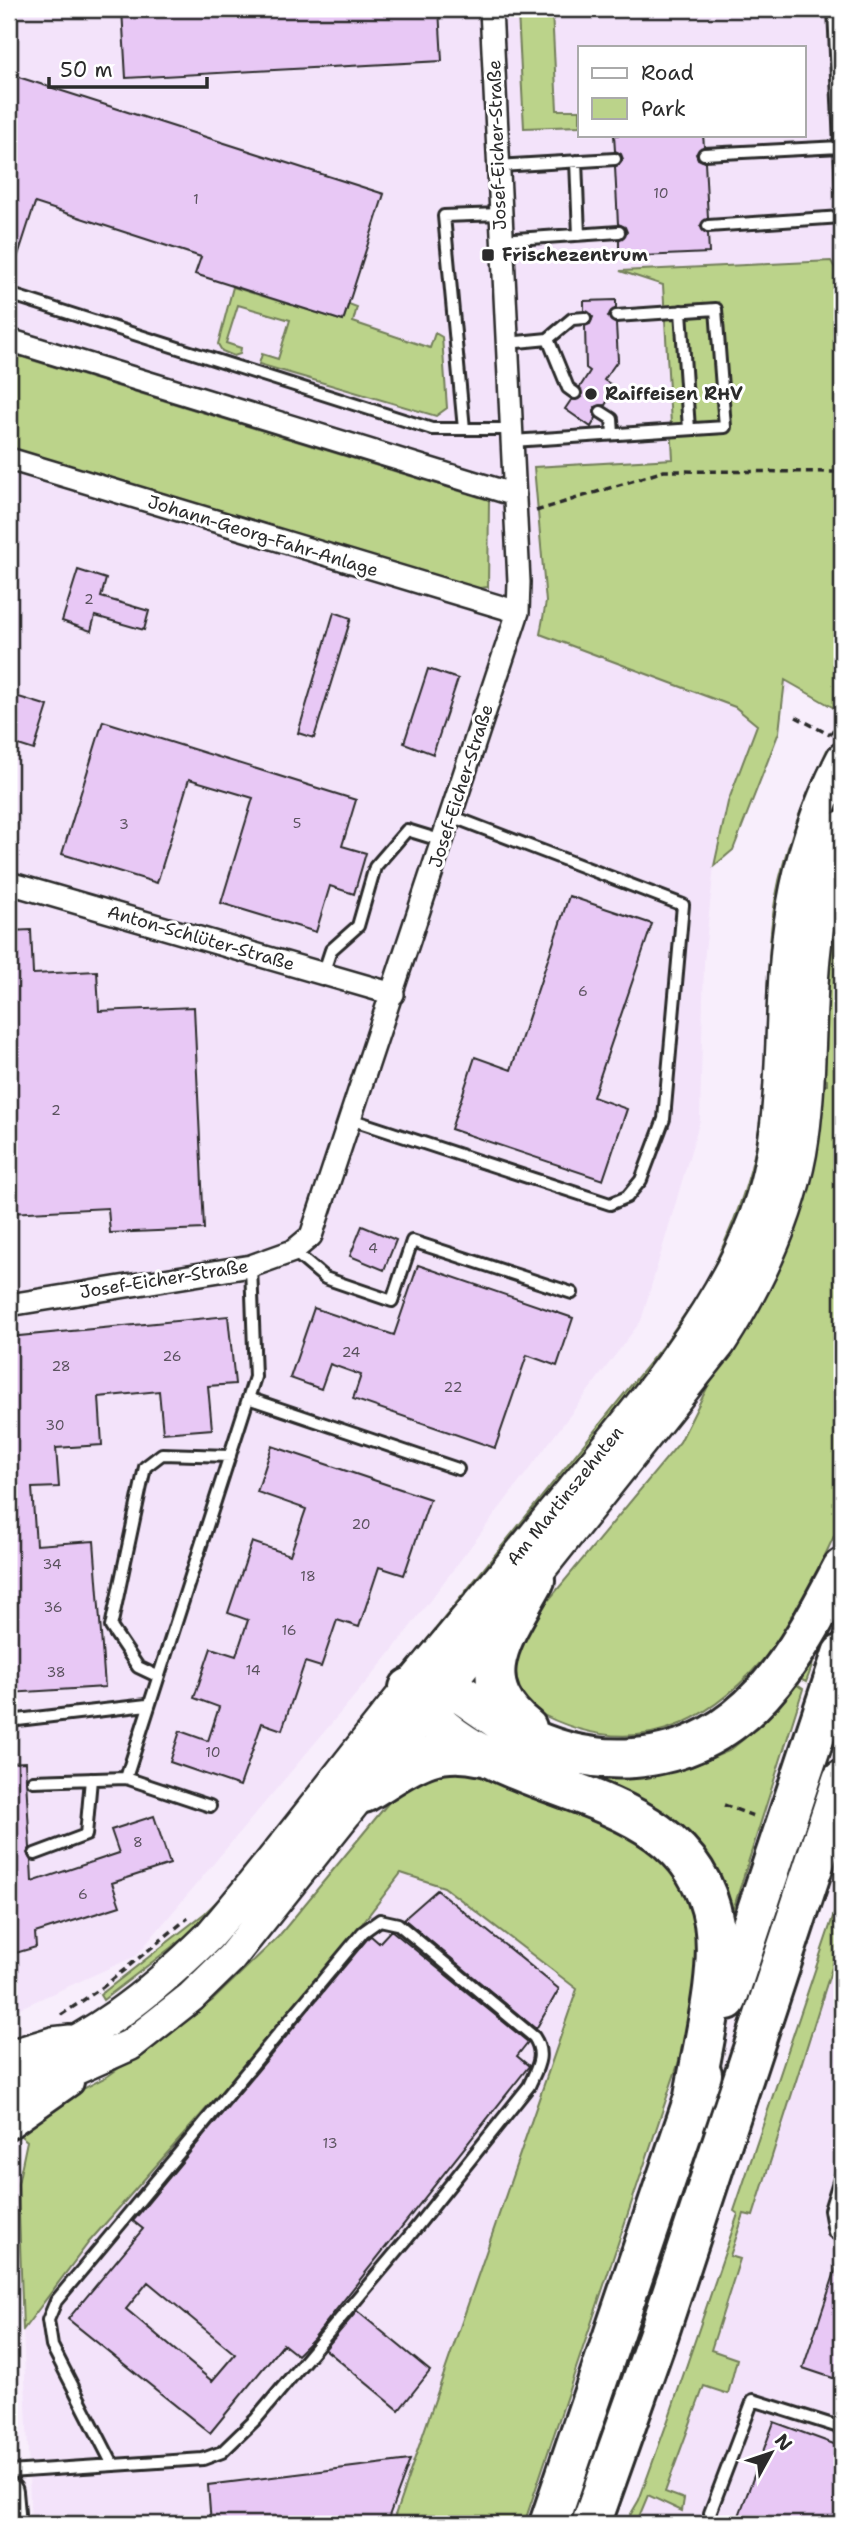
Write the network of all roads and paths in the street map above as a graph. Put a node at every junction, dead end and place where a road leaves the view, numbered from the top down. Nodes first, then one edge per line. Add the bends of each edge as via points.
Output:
1 (491, 9) edge
2 (834, 9) edge
3 (840, 147) junction
4 (705, 154) dead end
5 (615, 159) dead end
6 (576, 161) junction
7 (498, 166) junction
8 (842, 191) edge
9 (500, 214) junction
10 (842, 217) edge
11 (708, 226) dead end
12 (619, 232) dead end
13 (579, 235) junction
14 (501, 240) junction
15 (9, 294) edge
16 (681, 311) junction
17 (616, 316) dead end
18 (584, 318) dead end
19 (548, 339) junction
20 (9, 340) edge
21 (507, 343) junction
22 (575, 393) dead end
23 (601, 411) dead end
24 (464, 429) junction
25 (689, 429) junction
26 (613, 434) junction
27 (512, 435) junction
28 (9, 459) edge
29 (842, 472) edge
30 (515, 495) junction
31 (536, 511) dead end
32 (518, 612) junction
33 (842, 716) edge
34 (796, 717) dead end
35 (832, 746) edge
36 (451, 816) junction
37 (842, 826) edge
38 (443, 841) junction
39 (9, 883) edge
40 (323, 974) junction
41 (393, 994) junction
42 (351, 1119) junction
43 (293, 1251) junction
44 (251, 1266) junction
45 (572, 1293) dead end
46 (9, 1305) edge
47 (248, 1398) junction
48 (230, 1456) junction
49 (458, 1469) dead end
50 (842, 1568) edge
51 (535, 1580) junction
52 (842, 1654) edge
53 (157, 1676) junction
54 (428, 1696) junction
55 (147, 1705) junction
56 (9, 1721) edge
57 (550, 1747) junction
58 (485, 1756) junction
59 (125, 1778) junction
60 (91, 1779) junction
61 (842, 1780) edge
62 (33, 1781) dead end
63 (364, 1793) junction
64 (724, 1805) dead end
65 (210, 1806) dead end
66 (785, 1827) junction
67 (36, 1854) dead end
68 (192, 1916) dead end
69 (53, 2019) dead end
70 (90, 2034) junction
71 (9, 2051) edge
72 (114, 2054) junction
73 (9, 2072) edge
74 (694, 2096) junction
75 (9, 2099) edge
76 (9, 2126) edge
77 (842, 2172) edge
78 (842, 2237) edge
79 (842, 2428) edge
80 (113, 2465) junction
81 (9, 2472) edge
82 (9, 2492) edge
83 (710, 2513) dead end
84 (12, 2524) edge
85 (549, 2524) edge
86 (591, 2524) edge

1 - 7 street, Josef-Eicher-Straße
2 - 3 lane
3 - 4 lane
3 - 8 lane
5 - 6 lane
6 - 7 lane
6 - 13 lane
7 - 9 street, Josef-Eicher-Straße
9 - 14 street, Josef-Eicher-Straße
9 - 24 lane via 444,216
10 - 11 lane
12 - 13 lane
13 - 14 lane
14 - 21 street, Josef-Eicher-Straße
15 - 24 lane via 432,429
16 - 17 lane
16 - 25 lane
16 - 25 lane via 716,309 725,427
18 - 19 lane via 572,318
19 - 21 lane
19 - 22 lane via 568,388
20 - 30 street
21 - 27 street, Josef-Eicher-Straße
23 - 26 lane via 612,419
24 - 27 lane
25 - 26 lane
26 - 27 lane
27 - 30 street, Josef-Eicher-Straße
28 - 32 street, Johann-Georg-Fahr-Anlage
29 - 31 path via 664,471
30 - 32 street, Josef-Eicher-Straße
32 - 36 street, Josef-Eicher-Straße
33 - 35 path
34 - 35 path
35 - 54 main road, Am Martinszehnten via 791,911 774,1141 756,1213 737,1258 699,1325
36 - 38 street, Josef-Eicher-Straße
36 - 42 lane via 682,905 664,1119 641,1180 627,1197 610,1204
37 - 51 main road, Am Martinszehnten via 822,894 801,1153 779,1231 743,1309 720,1344
38 - 40 lane via 407,830 375,867 358,926 331,950
38 - 41 street, Josef-Eicher-Straße
39 - 40 street, Anton-Schlüter-Straße
40 - 41 street, Anton-Schlüter-Straße
41 - 42 street, Josef-Eicher-Straße
42 - 43 street, Josef-Eicher-Straße via 311,1236
43 - 44 street, Josef-Eicher-Straße
43 - 45 lane via 325,1278 392,1301 412,1241
44 - 46 street, Josef-Eicher-Straße
44 - 47 lane via 256,1377
47 - 48 lane
47 - 49 lane
48 - 53 lane
48 - 53 lane via 162,1454 145,1467 111,1627 138,1667
50 - 57 highway via 786,1666 751,1707 708,1739 670,1753 616,1759
51 - 54 main road, Am Martinszehnten
51 - 57 highway via 498,1651 494,1678 512,1716
52 - 66 highway
53 - 55 lane
54 - 57 highway
54 - 58 highway via 455,1738
54 - 63 main road, Am Martinszehnten
54 - 70 main road, Am Martinszehnten via 209,1936 142,1998
55 - 56 lane
55 - 59 lane
58 - 63 highway via 433,1754
58 - 74 highway via 649,1825 697,1875 714,1924 716,1953
59 - 60 lane
59 - 65 lane
60 - 62 lane
60 - 67 lane via 86,1835
61 - 86 highway
63 - 72 main road, Am Martinszehnten via 231,1958 153,2028
64 - 66 path
66 - 74 highway
68 - 69 path via 103,1987
70 - 71 street via 52,2038
70 - 73 main road, Am Martinszehnten
72 - 75 main road, Am Martinszehnten
72 - 76 street
74 - 85 highway
77 - 78 lane via 830,2210 834,2232
79 - 83 lane via 753,2400
80 - 80 lane via 215,2456 241,2436 529,2086 541,2058 534,2037 398,1924 380,1920 363,1932 56,2301 48,2320 52,2346
80 - 81 lane
82 - 84 street

